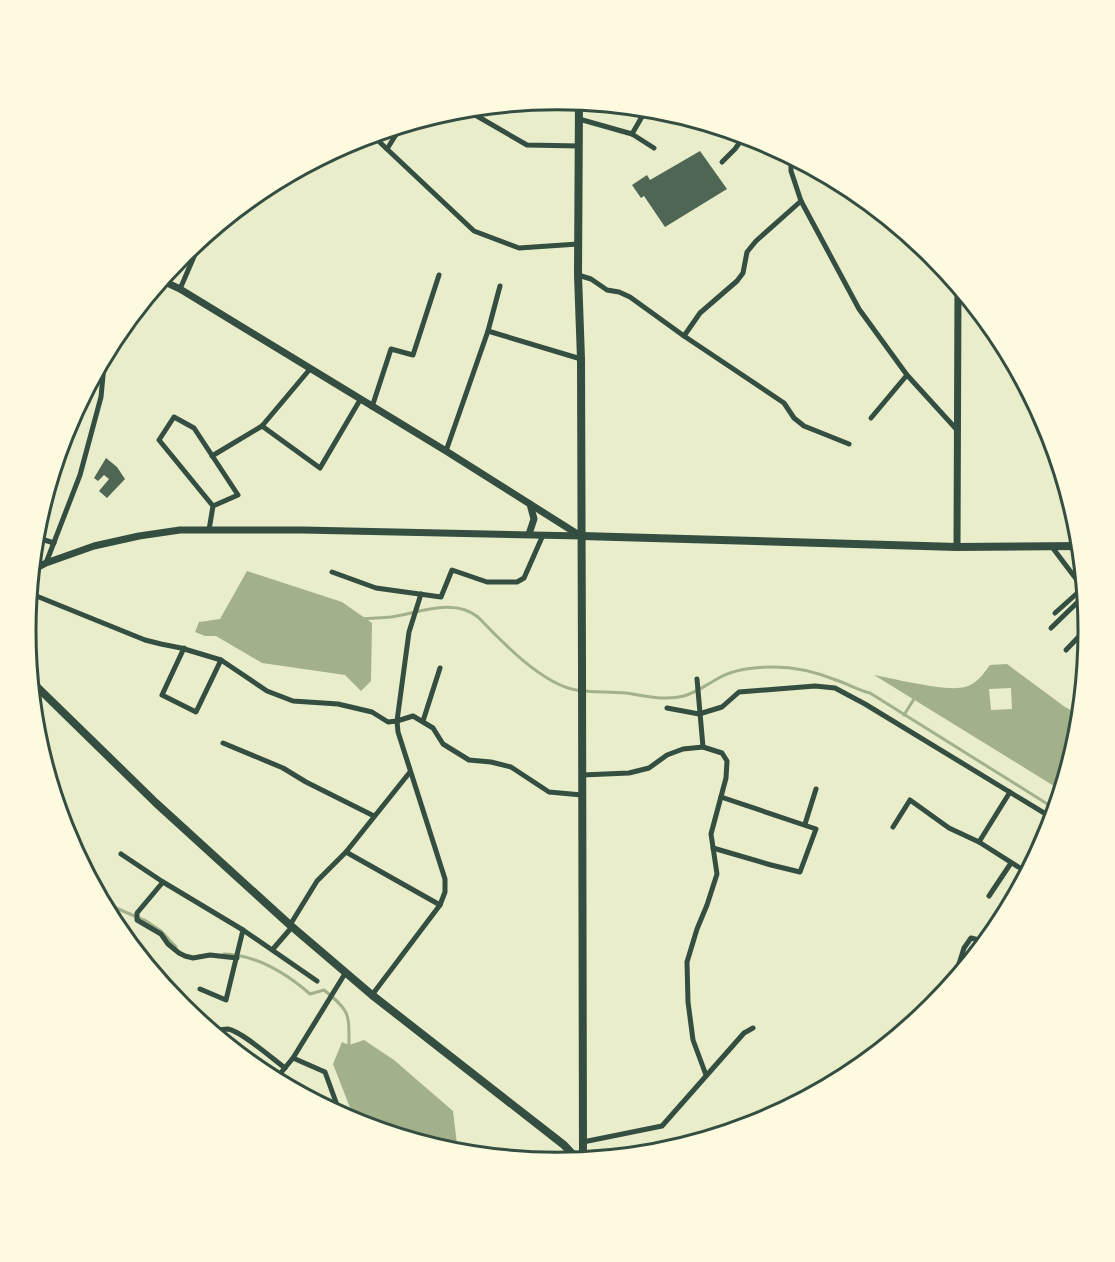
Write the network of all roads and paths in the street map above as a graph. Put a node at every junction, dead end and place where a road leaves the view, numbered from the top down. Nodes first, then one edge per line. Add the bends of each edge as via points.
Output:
1 (579, 111) edge
2 (477, 116) edge
3 (642, 117) edge
4 (579, 119) junction
5 (632, 134) junction
6 (396, 135) edge
7 (379, 141) edge
8 (740, 142) edge
9 (579, 146) junction
10 (654, 148) dead end
11 (387, 149) junction
12 (722, 162) dead end
13 (791, 165) edge
14 (801, 201) junction
15 (578, 244) junction
16 (193, 258) edge
17 (439, 275) dead end
18 (578, 275) junction
19 (168, 283) edge
20 (500, 286) dead end
21 (180, 289) junction
22 (958, 297) edge
23 (488, 331) junction
24 (684, 336) junction
25 (580, 359) junction
26 (310, 369) junction
27 (907, 375) junction
28 (103, 376) edge
29 (360, 400) junction
30 (372, 407) junction
31 (871, 418) dead end
32 (262, 426) junction
33 (958, 431) junction
34 (849, 444) dead end
35 (446, 451) junction
36 (212, 456) junction
37 (530, 504) junction
38 (213, 506) junction
39 (208, 530) junction
40 (529, 534) junction
41 (543, 535) junction
42 (582, 536) junction
43 (44, 540) edge
44 (54, 543) junction
45 (1072, 546) edge
46 (957, 547) junction
47 (1052, 547) junction
48 (46, 563) junction
49 (40, 567) edge
50 (332, 572) dead end
51 (1076, 580) edge
52 (421, 594) junction
53 (37, 596) edge
54 (1078, 596) edge
55 (1078, 599) edge
56 (1055, 613) dead end
57 (1051, 628) dead end
58 (1079, 637) edge
59 (184, 648) junction
60 (1066, 650) dead end
61 (221, 660) junction
62 (440, 668) dead end
63 (697, 679) dead end
64 (39, 689) edge
65 (667, 708) dead end
66 (699, 714) junction
67 (423, 721) junction
68 (397, 722) junction
69 (223, 744) dead end
70 (703, 747) junction
71 (410, 772) junction
72 (582, 775) junction
73 (816, 789) dead end
74 (1010, 792) junction
75 (582, 795) junction
76 (721, 797) junction
77 (1045, 814) edge
78 (374, 816) junction
79 (805, 824) junction
80 (893, 827) dead end
81 (979, 843) junction
82 (713, 848) junction
83 (346, 852) junction
84 (121, 854) dead end
85 (1011, 863) junction
86 (1021, 869) edge
87 (163, 882) junction
88 (989, 896) dead end
89 (440, 905) junction
90 (291, 926) junction
91 (243, 930) junction
92 (977, 940) edge
93 (273, 950) junction
94 (237, 958) junction
95 (959, 963) edge
96 (346, 972) junction
97 (317, 981) dead end
98 (200, 989) dead end
99 (372, 995) junction
100 (753, 1028) dead end
101 (222, 1030) edge
102 (293, 1058) junction
103 (285, 1068) junction
104 (281, 1073) edge
105 (706, 1076) junction
106 (336, 1103) edge
107 (583, 1142) junction
108 (582, 1151) edge
109 (571, 1152) edge

1 - 4 highway
2 - 9 street via 527,145
3 - 5 street
4 - 5 street
4 - 9 highway
5 - 10 street
6 - 11 street
7 - 11 street
8 - 12 street
9 - 15 highway
11 - 15 street via 474,231 519,248
13 - 14 street
14 - 24 street via 756,241 747,252 743,273 700,313
14 - 27 street via 858,309
15 - 18 highway
16 - 21 street
17 - 30 street via 413,355 391,349
18 - 24 street via 630,297
18 - 25 highway
19 - 21 street
20 - 23 street
21 - 26 street
22 - 33 street
23 - 25 street
23 - 35 street
24 - 34 street via 784,403 804,426
25 - 42 highway
26 - 29 street
26 - 32 street
27 - 31 street
27 - 33 street
28 - 44 street via 101,398 80,475
29 - 30 street
29 - 32 street via 320,468
30 - 35 street
32 - 36 street
33 - 46 street
35 - 37 street
36 - 38 street via 238,495
36 - 38 street via 194,428 174,417 159,440
37 - 40 street via 534,519
37 - 42 street
38 - 39 street
39 - 40 street
39 - 48 street via 139,536
40 - 41 street
41 - 42 street
41 - 52 street via 524,578 517,582 487,582 452,570 441,597
42 - 46 main road
42 - 72 highway
43 - 44 street
44 - 48 street
45 - 47 main road
46 - 47 main road
47 - 51 street
48 - 49 street
50 - 52 street via 376,588
52 - 68 street via 409,632
53 - 59 street via 146,640
54 - 56 street
55 - 57 street
58 - 60 street
59 - 61 street
59 - 61 street via 162,695 196,712
61 - 68 street via 267,691 293,701 338,704
62 - 67 street
63 - 66 street
64 - 90 main road
65 - 66 street
66 - 70 street
66 - 74 street via 722,707 739,692 835,688
67 - 68 street via 413,716
67 - 75 street via 443,744 470,760 511,767 549,792
68 - 71 street
69 - 78 street via 283,768
70 - 72 street via 683,749 649,768 629,773
70 - 76 street via 722,753 727,761
71 - 78 street
71 - 89 street via 445,879
72 - 75 highway
73 - 79 street
74 - 77 street
74 - 81 street
75 - 107 highway
76 - 79 street
76 - 82 street via 711,834
78 - 83 street
79 - 82 street via 816,829 800,872
80 - 81 street via 910,800 949,828
81 - 85 street
82 - 105 street via 717,874 687,962 693,1040
83 - 89 street
83 - 90 street via 317,881
84 - 87 street
85 - 86 street
85 - 88 street
87 - 91 street
87 - 94 street via 137,913 137,920 161,934 179,954
89 - 99 street
90 - 93 street
90 - 96 main road
91 - 93 street
91 - 94 street
92 - 95 street via 971,938
93 - 97 street
94 - 98 street via 226,1000
96 - 99 main road
96 - 102 street
99 - 109 main road
100 - 105 street via 744,1032
101 - 103 street via 240,1034
102 - 103 street
102 - 106 street via 325,1072
103 - 104 street
105 - 107 street via 662,1126
107 - 108 highway

